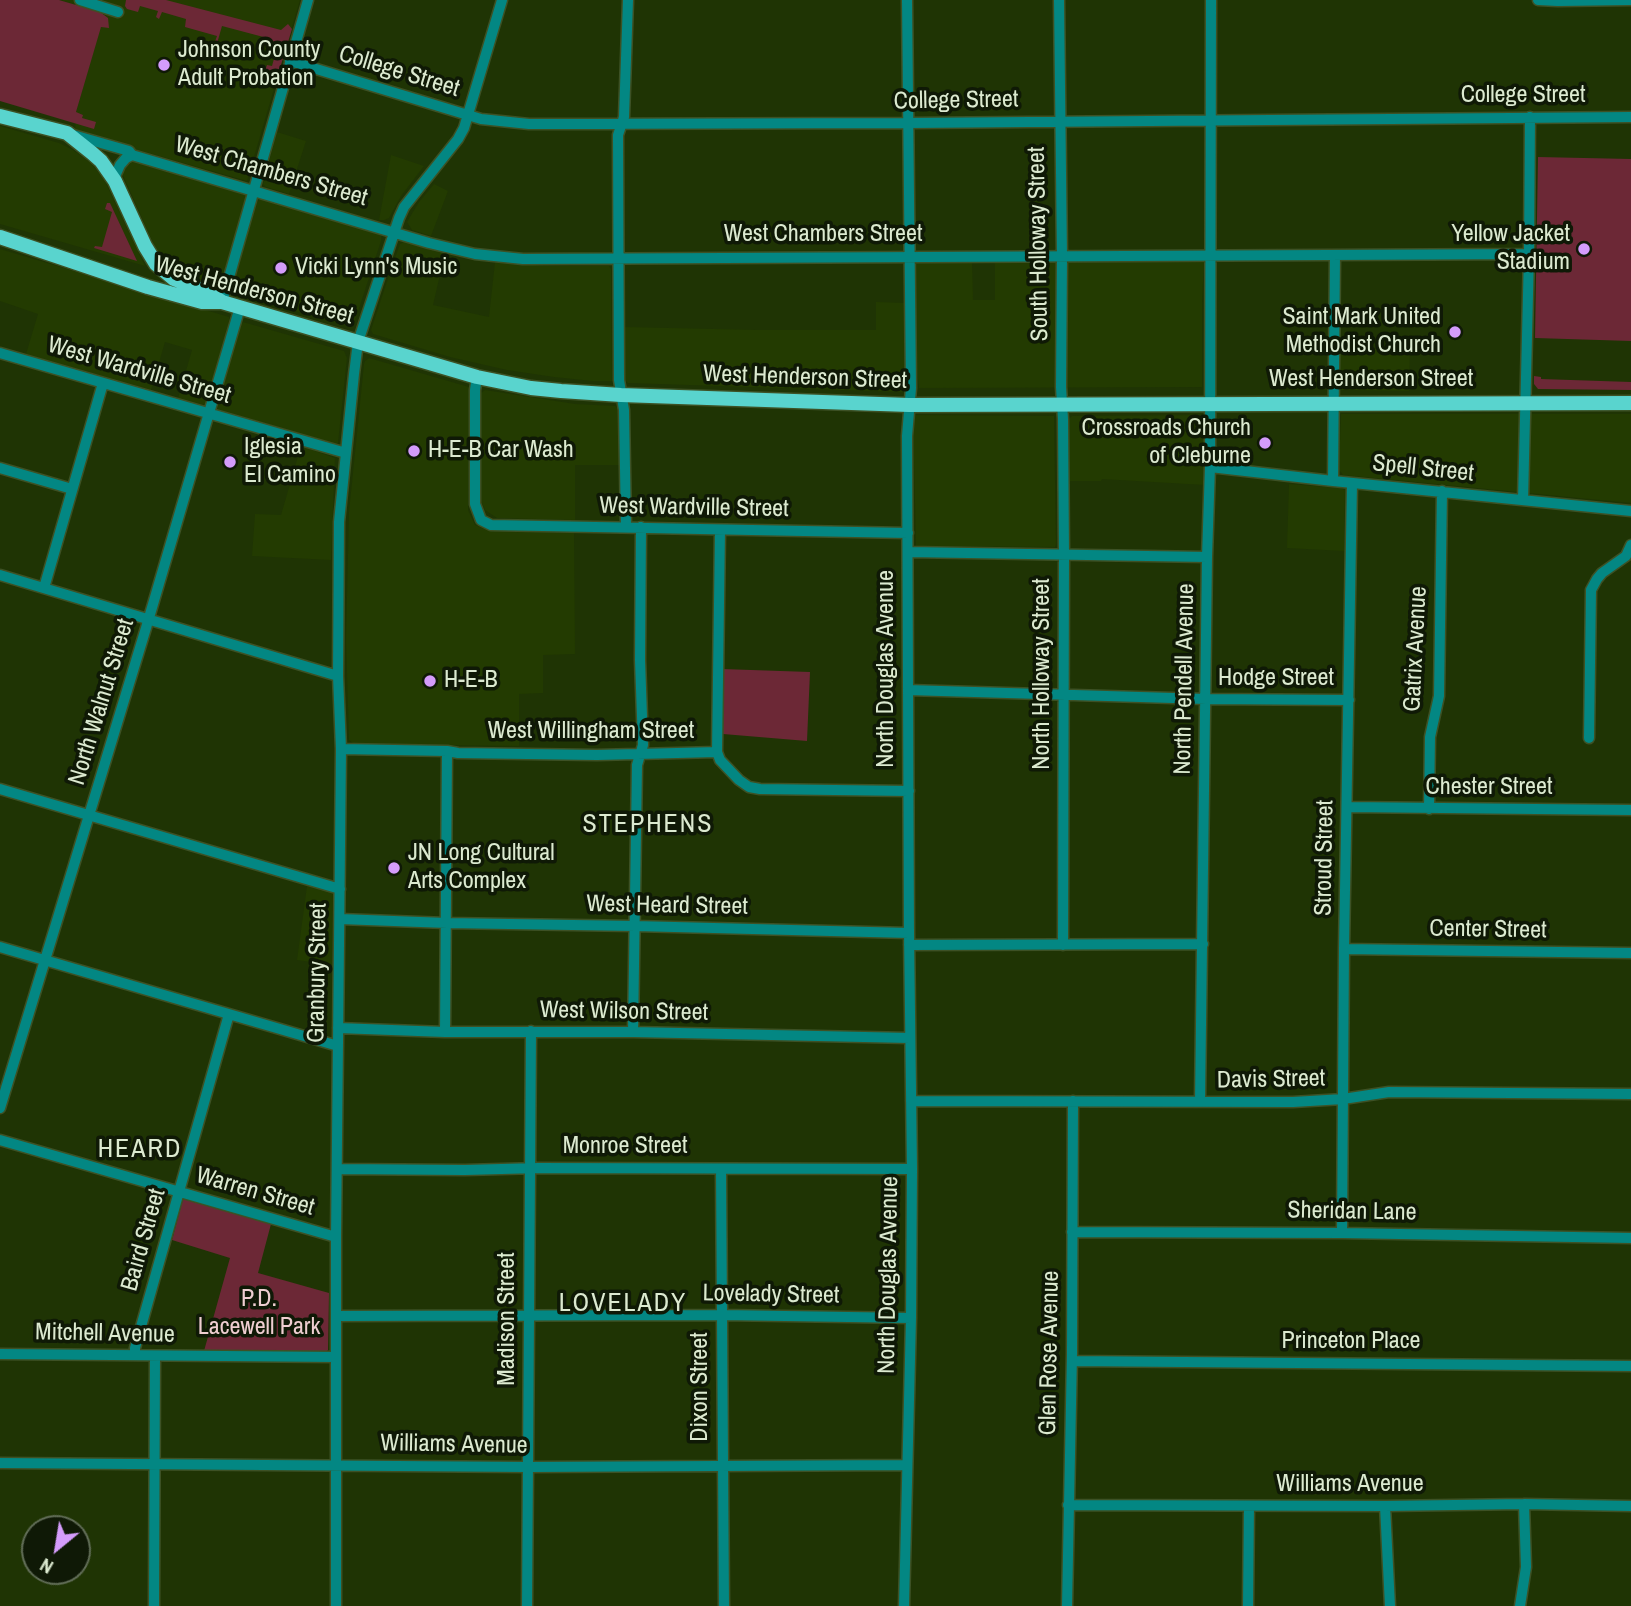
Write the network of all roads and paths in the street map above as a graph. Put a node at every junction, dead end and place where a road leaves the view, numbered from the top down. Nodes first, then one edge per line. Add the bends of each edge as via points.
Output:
1 (80, 0) edge
2 (308, 0) edge
3 (502, 0) edge
4 (628, 0) edge
5 (907, 0) edge
6 (1059, 0) edge
7 (1211, 0) edge
8 (1538, 0) edge
9 (1631, 0) edge
10 (118, 12) dead end
11 (290, 61) junction
12 (468, 115) junction
13 (0, 116) edge
14 (1530, 117) junction
15 (1631, 117) edge
16 (1211, 120) junction
17 (1059, 121) junction
18 (909, 123) junction
19 (621, 125) junction
20 (67, 134) junction
21 (132, 155) junction
22 (115, 181) junction
23 (254, 191) junction
24 (394, 232) junction
25 (0, 237) edge
26 (1529, 254) junction
27 (1211, 256) junction
28 (1335, 256) junction
29 (1062, 257) junction
30 (909, 258) junction
31 (618, 260) junction
32 (222, 302) junction
33 (240, 307) junction
34 (358, 342) junction
35 (0, 353) edge
36 (477, 377) junction
37 (103, 383) junction
38 (621, 396) junction
39 (1334, 402) junction
40 (1062, 403) junction
41 (1211, 403) junction
42 (1525, 403) junction
43 (1631, 403) edge
44 (909, 405) junction
45 (209, 413) junction
46 (346, 453) junction
47 (1210, 467) junction
48 (0, 468) edge
49 (1333, 481) junction
50 (1352, 483) junction
51 (72, 489) junction
52 (1442, 491) junction
53 (1523, 500) junction
54 (1631, 511) edge
55 (626, 527) junction
56 (641, 527) junction
57 (720, 530) junction
58 (908, 533) junction
59 (1631, 545) edge
60 (908, 552) junction
61 (1064, 555) junction
62 (1207, 557) junction
63 (0, 575) edge
64 (44, 588) junction
65 (148, 619) junction
66 (338, 676) junction
67 (908, 690) junction
68 (1064, 695) junction
69 (1206, 699) junction
70 (1349, 700) junction
71 (1589, 738) dead end
72 (341, 749) junction
73 (447, 751) junction
74 (717, 752) junction
75 (640, 754) junction
76 (0, 789) edge
77 (909, 791) junction
78 (1347, 807) junction
79 (1429, 809) junction
80 (1631, 810) edge
81 (90, 816) junction
82 (340, 889) junction
83 (340, 919) junction
84 (447, 923) junction
85 (635, 926) junction
86 (909, 939) junction
87 (1203, 944) junction
88 (1063, 945) junction
89 (0, 947) edge
90 (1345, 949) junction
91 (1631, 953) edge
92 (45, 961) junction
93 (229, 1014) junction
94 (338, 1028) junction
95 (531, 1031) junction
96 (445, 1032) junction
97 (633, 1032) junction
98 (910, 1038) junction
99 (338, 1045) junction
100 (1631, 1094) edge
101 (1343, 1099) junction
102 (911, 1101) junction
103 (1073, 1101) junction
104 (1200, 1102) junction
105 (0, 1108) edge
106 (0, 1140) edge
107 (721, 1168) junction
108 (338, 1169) junction
109 (529, 1169) junction
110 (912, 1169) junction
111 (178, 1192) junction
112 (1072, 1232) junction
113 (1342, 1233) junction
114 (336, 1237) junction
115 (1631, 1238) edge
116 (529, 1315) junction
117 (722, 1315) junction
118 (337, 1316) junction
119 (911, 1318) junction
120 (0, 1354) edge
121 (135, 1355) junction
122 (155, 1356) junction
123 (336, 1357) junction
124 (1072, 1361) junction
125 (1631, 1366) edge
126 (0, 1463) edge
127 (154, 1464) junction
128 (337, 1464) junction
129 (907, 1465) junction
130 (723, 1466) junction
131 (528, 1467) junction
132 (1524, 1504) junction
133 (1068, 1505) junction
134 (1249, 1506) junction
135 (1385, 1506) junction
136 (1631, 1506) edge
137 (154, 1606) edge
138 (336, 1606) edge
139 (527, 1606) edge
140 (724, 1606) edge
141 (904, 1606) edge
142 (1067, 1606) edge
143 (1248, 1606) edge
144 (1390, 1606) edge
145 (1520, 1606) edge

1 - 10 street
2 - 11 street
3 - 12 street, Granbury Street
4 - 19 street
5 - 18 street, North Douglas Avenue
6 - 17 street, South Holloway Street
7 - 16 street, North Pendell Avenue
8 - 9 street
11 - 12 street, College Street
11 - 23 street
12 - 19 street, College Street via 529,124
12 - 24 street, Granbury Street via 458,139 404,207
13 - 20 main road, West Chambers Street
14 - 15 street, College Street
14 - 16 street, College Street
14 - 26 street
16 - 17 street, College Street
16 - 27 street, North Pendell Avenue
17 - 18 street, College Street
17 - 29 street, South Holloway Street
18 - 19 street, College Street
18 - 30 street, North Douglas Avenue
19 - 31 street
20 - 21 street, West Chambers Street
20 - 22 main road, West Chambers Street via 101,161
21 - 22 street via 120,165
21 - 23 street, West Chambers Street
22 - 32 main road, West Chambers Street via 156,264 174,279
23 - 24 street, West Chambers Street
23 - 32 street
24 - 31 street, West Chambers Street via 475,254 523,260
24 - 34 street, Granbury Street
25 - 32 main road, West Henderson Street via 148,287 202,302
26 - 28 street, West Chambers Street
26 - 42 street
27 - 28 street, West Chambers Street
27 - 29 street, West Chambers Street
27 - 41 street, North Pendell Avenue
28 - 39 street
29 - 30 street, West Chambers Street
29 - 40 street, South Holloway Street
30 - 31 street, West Chambers Street
30 - 44 street, North Douglas Avenue
31 - 38 street
32 - 33 main road, West Henderson Street
33 - 34 main road, West Henderson Street
33 - 45 street, North Walnut Street
34 - 36 main road, West Henderson Street
34 - 46 street, Granbury Street
35 - 37 street, West Wardville Street
36 - 38 main road, West Henderson Street via 531,388
36 - 55 street, West Wardville Street via 475,504 481,520 491,525
37 - 45 street, West Wardville Street
37 - 51 street
38 - 44 main road, West Henderson Street
38 - 55 street
39 - 41 main road, West Henderson Street
39 - 42 main road, West Henderson Street
39 - 49 street
40 - 41 main road, West Henderson Street
40 - 44 main road, West Henderson Street
40 - 61 street, North Holloway Street
41 - 47 street, North Pendell Avenue
42 - 43 main road, West Henderson Street
42 - 53 street
44 - 58 street, North Douglas Avenue
45 - 46 street, West Wardville Street
45 - 65 street, North Walnut Street
46 - 66 street, Granbury Street via 340,522
47 - 49 street, Spell Street
47 - 62 street, North Pendell Avenue
48 - 51 street
49 - 50 street, Spell Street
50 - 52 street, Spell Street
50 - 70 street, Stroud Street
51 - 64 street
52 - 53 street, Spell Street
52 - 79 street, Gatrix Avenue via 1439,696 1430,737
53 - 54 street, Spell Street
55 - 56 street, West Wardville Street
56 - 57 street, West Wardville Street
56 - 75 street
57 - 58 street, West Wardville Street
57 - 74 street
58 - 60 street, North Douglas Avenue
59 - 71 street via 1626,556 1597,579 1591,590
60 - 61 street
60 - 67 street, North Douglas Avenue
61 - 62 street
61 - 68 street, North Holloway Street
62 - 69 street, North Pendell Avenue
63 - 64 street
64 - 65 street
65 - 66 street
65 - 81 street, North Walnut Street
66 - 72 street, Granbury Street
67 - 68 street, Hodge Street
67 - 77 street, North Douglas Avenue
68 - 69 street, Hodge Street
68 - 88 street, North Holloway Street
69 - 70 street, Hodge Street
69 - 87 street, North Pendell Avenue
70 - 78 street, Stroud Street
72 - 73 street, West Willingham Street
72 - 82 street, Granbury Street
73 - 75 street, West Willingham Street
73 - 84 street
74 - 75 street, West Willingham Street
74 - 77 street, West Willingham Street via 739,780 760,789
75 - 85 street
76 - 81 street
77 - 86 street, North Douglas Avenue
78 - 79 street, Chester Street
78 - 90 street, Stroud Street
79 - 80 street, Chester Street
81 - 82 street
81 - 92 street, North Walnut Street
82 - 83 street, Granbury Street
83 - 84 street, West Heard Street
83 - 94 street, Granbury Street
84 - 85 street, West Heard Street
84 - 96 street
85 - 86 street, West Heard Street
85 - 97 street
86 - 88 street, West Heard Street
86 - 98 street, North Douglas Avenue
87 - 88 street, West Heard Street
87 - 104 street, North Pendell Avenue
89 - 92 street
90 - 91 street, Center Street
90 - 101 street, Stroud Street
92 - 93 street
92 - 105 street, North Walnut Street
93 - 99 street
93 - 111 street, Baird Street
94 - 96 street, West Wilson Street
94 - 99 street, Granbury Street
95 - 96 street, West Wilson Street
95 - 97 street, West Wilson Street
95 - 109 street, Madison Street
97 - 98 street, West Wilson Street
98 - 102 street, North Douglas Avenue
99 - 108 street, Granbury Street
100 - 101 street, Davis Street via 1389,1092
101 - 104 street, Davis Street
101 - 113 street, Stroud Street
102 - 103 street, Davis Street
102 - 110 street, North Douglas Avenue
103 - 104 street, Davis Street
103 - 112 street, Glen Rose Avenue
106 - 111 street, Warren Street
107 - 109 street, Monroe Street
107 - 110 street, Monroe Street
107 - 117 street, Dixon Street
108 - 109 street, Monroe Street
108 - 114 street, Granbury Street
109 - 116 street, Madison Street
110 - 119 street, North Douglas Avenue
111 - 114 street, Warren Street
111 - 121 street, Baird Street
112 - 113 street, Sheridan Lane
112 - 124 street, Glen Rose Avenue
113 - 115 street, Sheridan Lane
114 - 118 street, Granbury Street
116 - 117 street, Lovelady Street
116 - 118 street, Lovelady Street
116 - 131 street, Madison Street
117 - 119 street, Lovelady Street
117 - 130 street, Dixon Street
118 - 123 street, Granbury Street
119 - 129 street, North Douglas Avenue
120 - 121 street, Mitchell Avenue
121 - 122 street, Mitchell Avenue
122 - 123 street, Mitchell Avenue
122 - 127 street
123 - 128 street, Granbury Street
124 - 125 street, Princeton Place
124 - 133 street, Glen Rose Avenue
126 - 127 street, Williams Avenue
127 - 128 street, Williams Avenue
127 - 137 street
128 - 131 street, Williams Avenue
128 - 138 street, Granbury Street
129 - 130 street, Williams Avenue
129 - 141 street, North Douglas Avenue
130 - 131 street, Williams Avenue
130 - 140 street, Dixon Street
131 - 139 street, Madison Street
132 - 135 street, Williams Avenue
132 - 136 street, Williams Avenue
132 - 145 street via 1526,1567
133 - 134 street, Williams Avenue
133 - 142 street, Glen Rose Avenue
134 - 135 street, Williams Avenue
134 - 143 street
135 - 144 street

